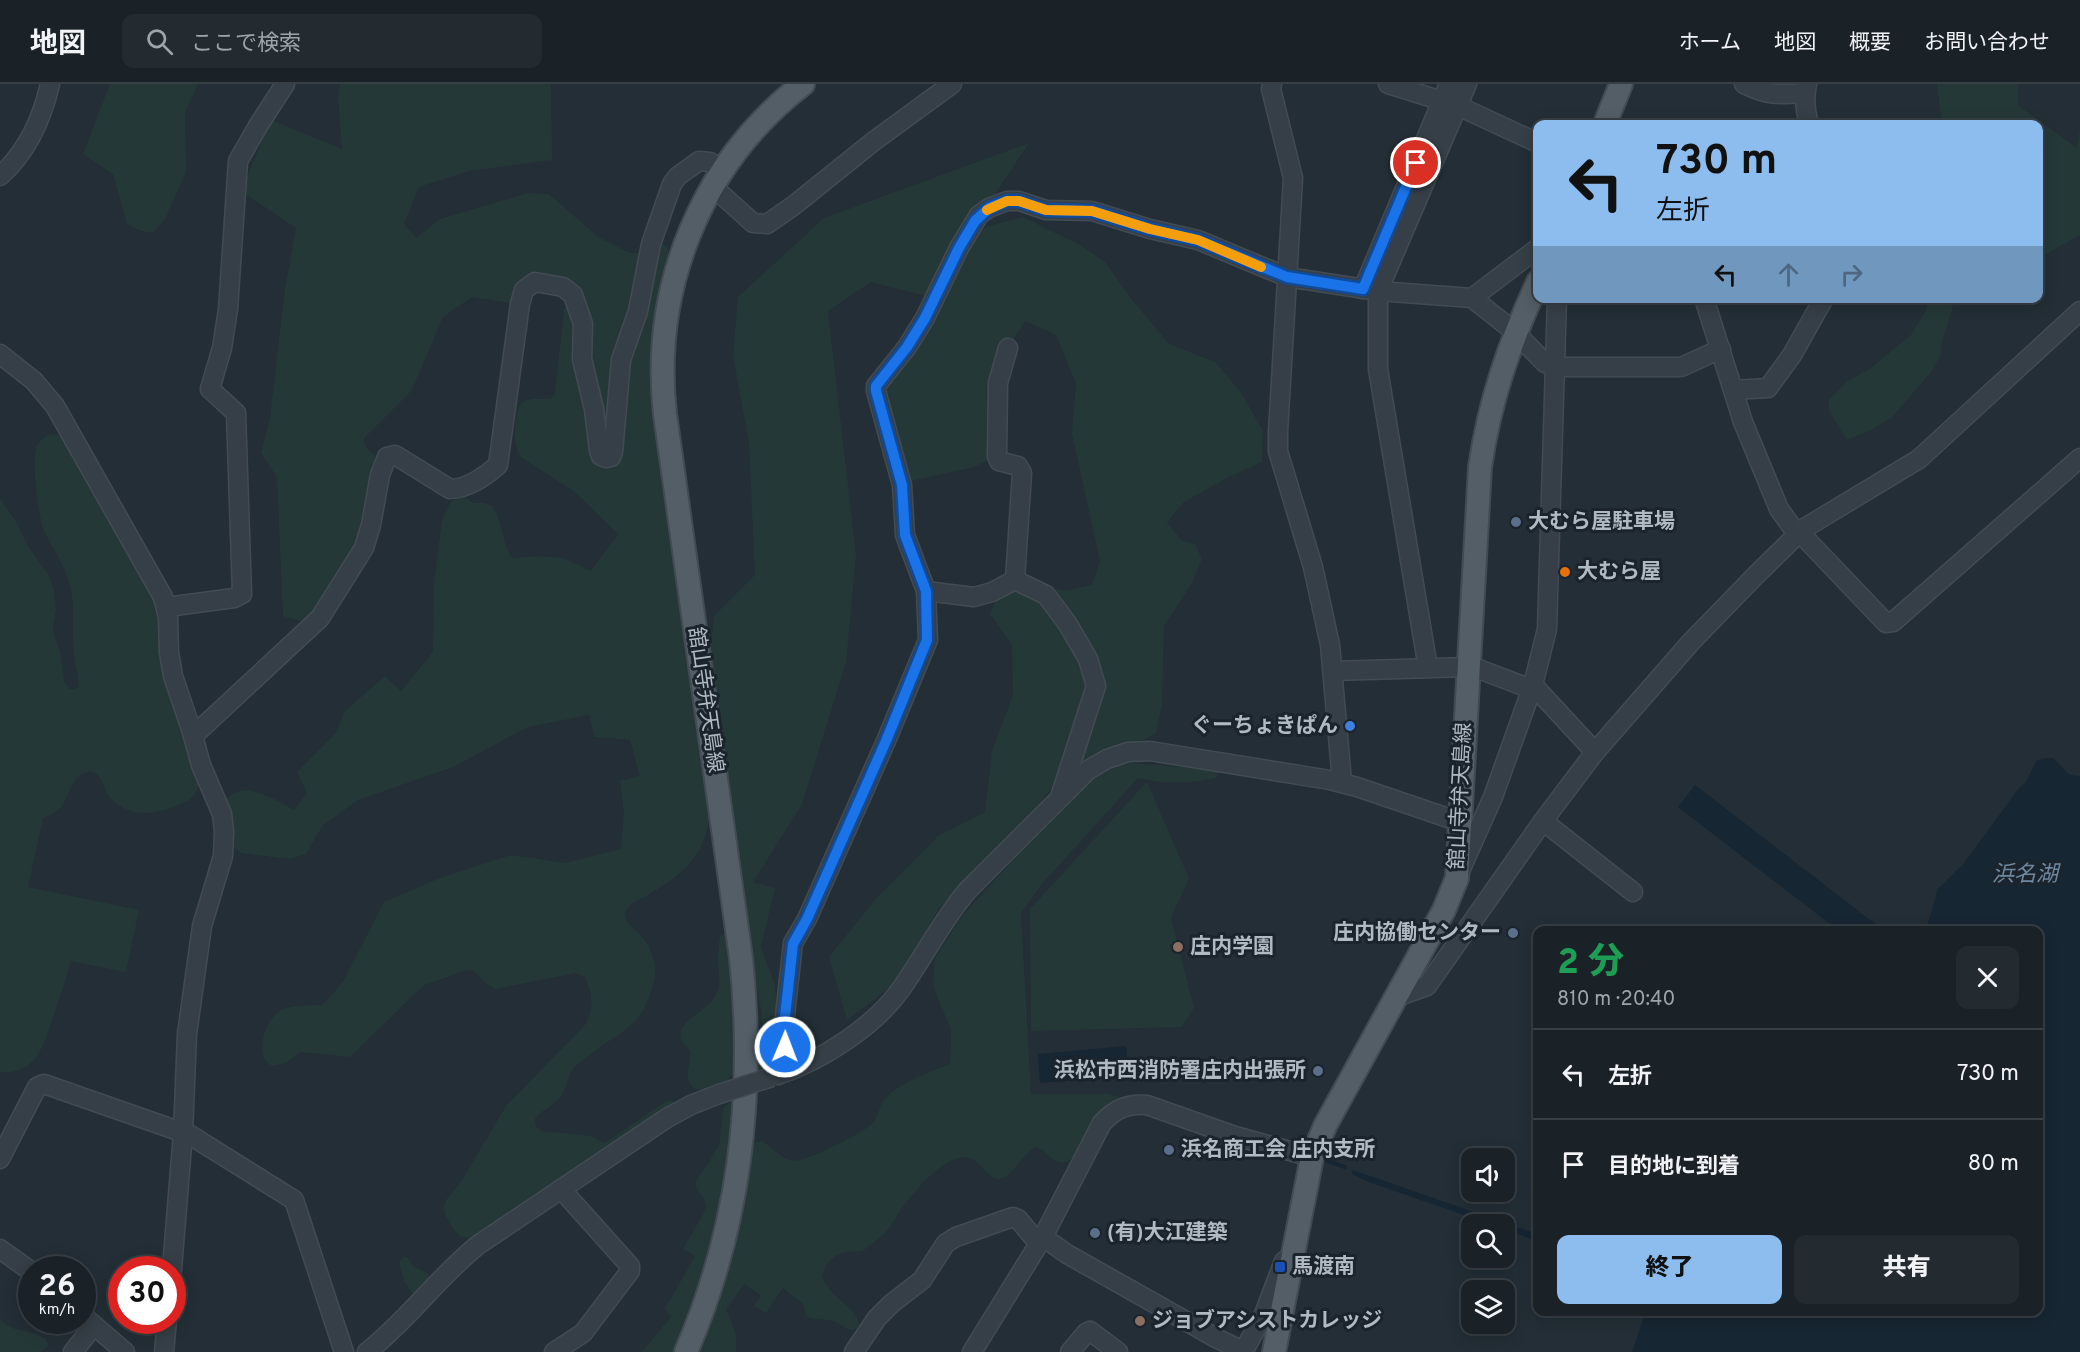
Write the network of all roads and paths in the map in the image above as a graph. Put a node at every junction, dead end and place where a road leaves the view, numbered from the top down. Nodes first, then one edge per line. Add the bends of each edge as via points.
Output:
1 (50, 84) edge
2 (285, 84) edge
3 (803, 84) edge
4 (952, 84) edge
5 (1272, 84) edge
6 (1388, 84) edge
7 (1467, 84) edge
8 (1621, 84) edge
9 (1744, 84) edge
10 (1806, 88) edge
11 (1450, 99) edge
12 (1607, 120) edge
13 (1808, 120) edge
14 (1533, 140) edge
15 (0, 176) edge
16 (717, 178) junction
17 (1533, 252) edge
18 (1287, 277) junction
19 (1371, 290) junction
20 (1533, 293) edge
21 (1472, 298) junction
22 (1557, 303) edge
23 (1706, 303) edge
24 (1821, 303) edge
25 (2080, 311) edge
26 (1515, 332) junction
27 (1008, 348) dead end
28 (1721, 349) junction
29 (0, 354) edge
30 (1554, 367) junction
31 (1734, 390) junction
32 (2080, 458) edge
33 (1797, 534) junction
34 (1016, 580) junction
35 (926, 591) junction
36 (166, 607) junction
37 (1468, 666) junction
38 (1428, 668) junction
39 (1333, 671) junction
40 (1532, 687) junction
41 (193, 736) junction
42 (1595, 752) junction
43 (1342, 782) junction
44 (1060, 798) junction
45 (1543, 821) junction
46 (1460, 822) junction
47 (1457, 878) junction
48 (1633, 892) dead end
49 (1396, 997) junction
50 (789, 1071) junction
51 (183, 1133) junction
52 (1312, 1157) junction
53 (0, 1159) edge
54 (561, 1189) junction
55 (1041, 1240) junction
56 (0, 1248) edge
57 (173, 1256) edge
58 (18, 1262) edge
59 (1277, 1299) junction
60 (96, 1327) edge
61 (81, 1334) edge
62 (166, 1334) edge
63 (1243, 1351) edge
64 (73, 1352) edge
65 (125, 1352) edge
66 (164, 1352) edge
67 (344, 1352) edge
68 (367, 1352) edge
69 (554, 1352) edge
70 (686, 1352) edge
71 (854, 1352) edge
72 (972, 1352) edge
73 (1070, 1352) edge
74 (1118, 1352) edge
75 (1274, 1352) edge

1 - 15 street via 32,134 16,162
2 - 36 street via 238,161 228,309 210,389 236,412 242,594
3 - 16 main road, 舘山寺弁天島線 via 755,127
4 - 16 street via 767,224 753,223
5 - 18 street via 1293,178
6 - 11 street
7 - 11 street
8 - 12 main road
9 - 10 street via 1775,95
10 - 13 street
11 - 14 street
11 - 19 street
16 - 41 street via 710,162 699,161 672,184 651,244 638,310 621,360 610,457 606,459 599,452 582,360 583,324 573,295 563,287 543,282 529,285 520,304 498,465 466,486 450,489 394,455 387,457 364,548 320,618
16 - 70 main road, 舘山寺弁天島線 via 676,270 665,323 662,378 741,958 747,1069 744,1125 732,1208 713,1280
17 - 21 street
18 - 19 street
18 - 35 street via 1198,240 1092,211 1046,210 1007,201 980,215 925,318 876,386 902,485 905,535
18 - 39 street via 1278,451 1313,567
19 - 21 street
19 - 38 street via 1378,369
20 - 26 main road, 舘山寺弁天島線
21 - 26 street
22 - 30 street
23 - 28 street
24 - 31 street via 1768,388
25 - 33 street via 1919,459
26 - 30 street via 1545,363
26 - 37 main road, 舘山寺弁天島線 via 1497,385 1480,467
27 - 34 street via 998,383 997,456 999,461 1018,466 1022,473
28 - 30 street via 1681,367
28 - 31 street
29 - 36 street via 34,381 55,406
30 - 40 street via 1547,629
31 - 33 street via 1779,509
32 - 33 street via 1893,622 1886,623
33 - 42 street via 1691,642
34 - 35 street via 974,597
34 - 44 street via 1046,595 1088,659 1096,686
35 - 50 street via 927,640 923,654 793,944 783,1034
36 - 41 street via 172,676
37 - 38 street
37 - 40 street
37 - 46 main road, 舘山寺弁天島線
38 - 39 street
39 - 43 street
40 - 42 street
40 - 47 street via 1493,797
41 - 51 street via 222,814 224,831 223,856 199,942 186,1050
42 - 45 street
43 - 44 street via 1139,751 1097,764
43 - 46 street
44 - 50 street via 959,901 887,1007 855,1035
45 - 48 street
45 - 49 street via 1427,986
46 - 47 main road, 舘山寺弁天島線
47 - 49 main road, 舘山寺弁天島線
49 - 52 main road, 舘山寺弁天島線
50 - 54 street, bridge via 691,1105
51 - 53 street via 44,1084 37,1087
51 - 57 street
51 - 67 street via 294,1200
52 - 55 street via 1235,1136 1147,1105 1126,1106 1108,1115 1102,1123
52 - 59 main road, 舘山寺弁天島線 via 1296,1242
54 - 68 street via 466,1255 401,1324
54 - 69 street via 630,1266 630,1271 583,1333
55 - 63 street
55 - 71 street via 1013,1217 951,1240 942,1247 922,1280 877,1318
55 - 72 street
56 - 58 street
59 - 63 street
59 - 75 main road, 舘山寺弁天島線
60 - 65 street
61 - 64 street
62 - 66 street
73 - 74 street via 1090,1331

